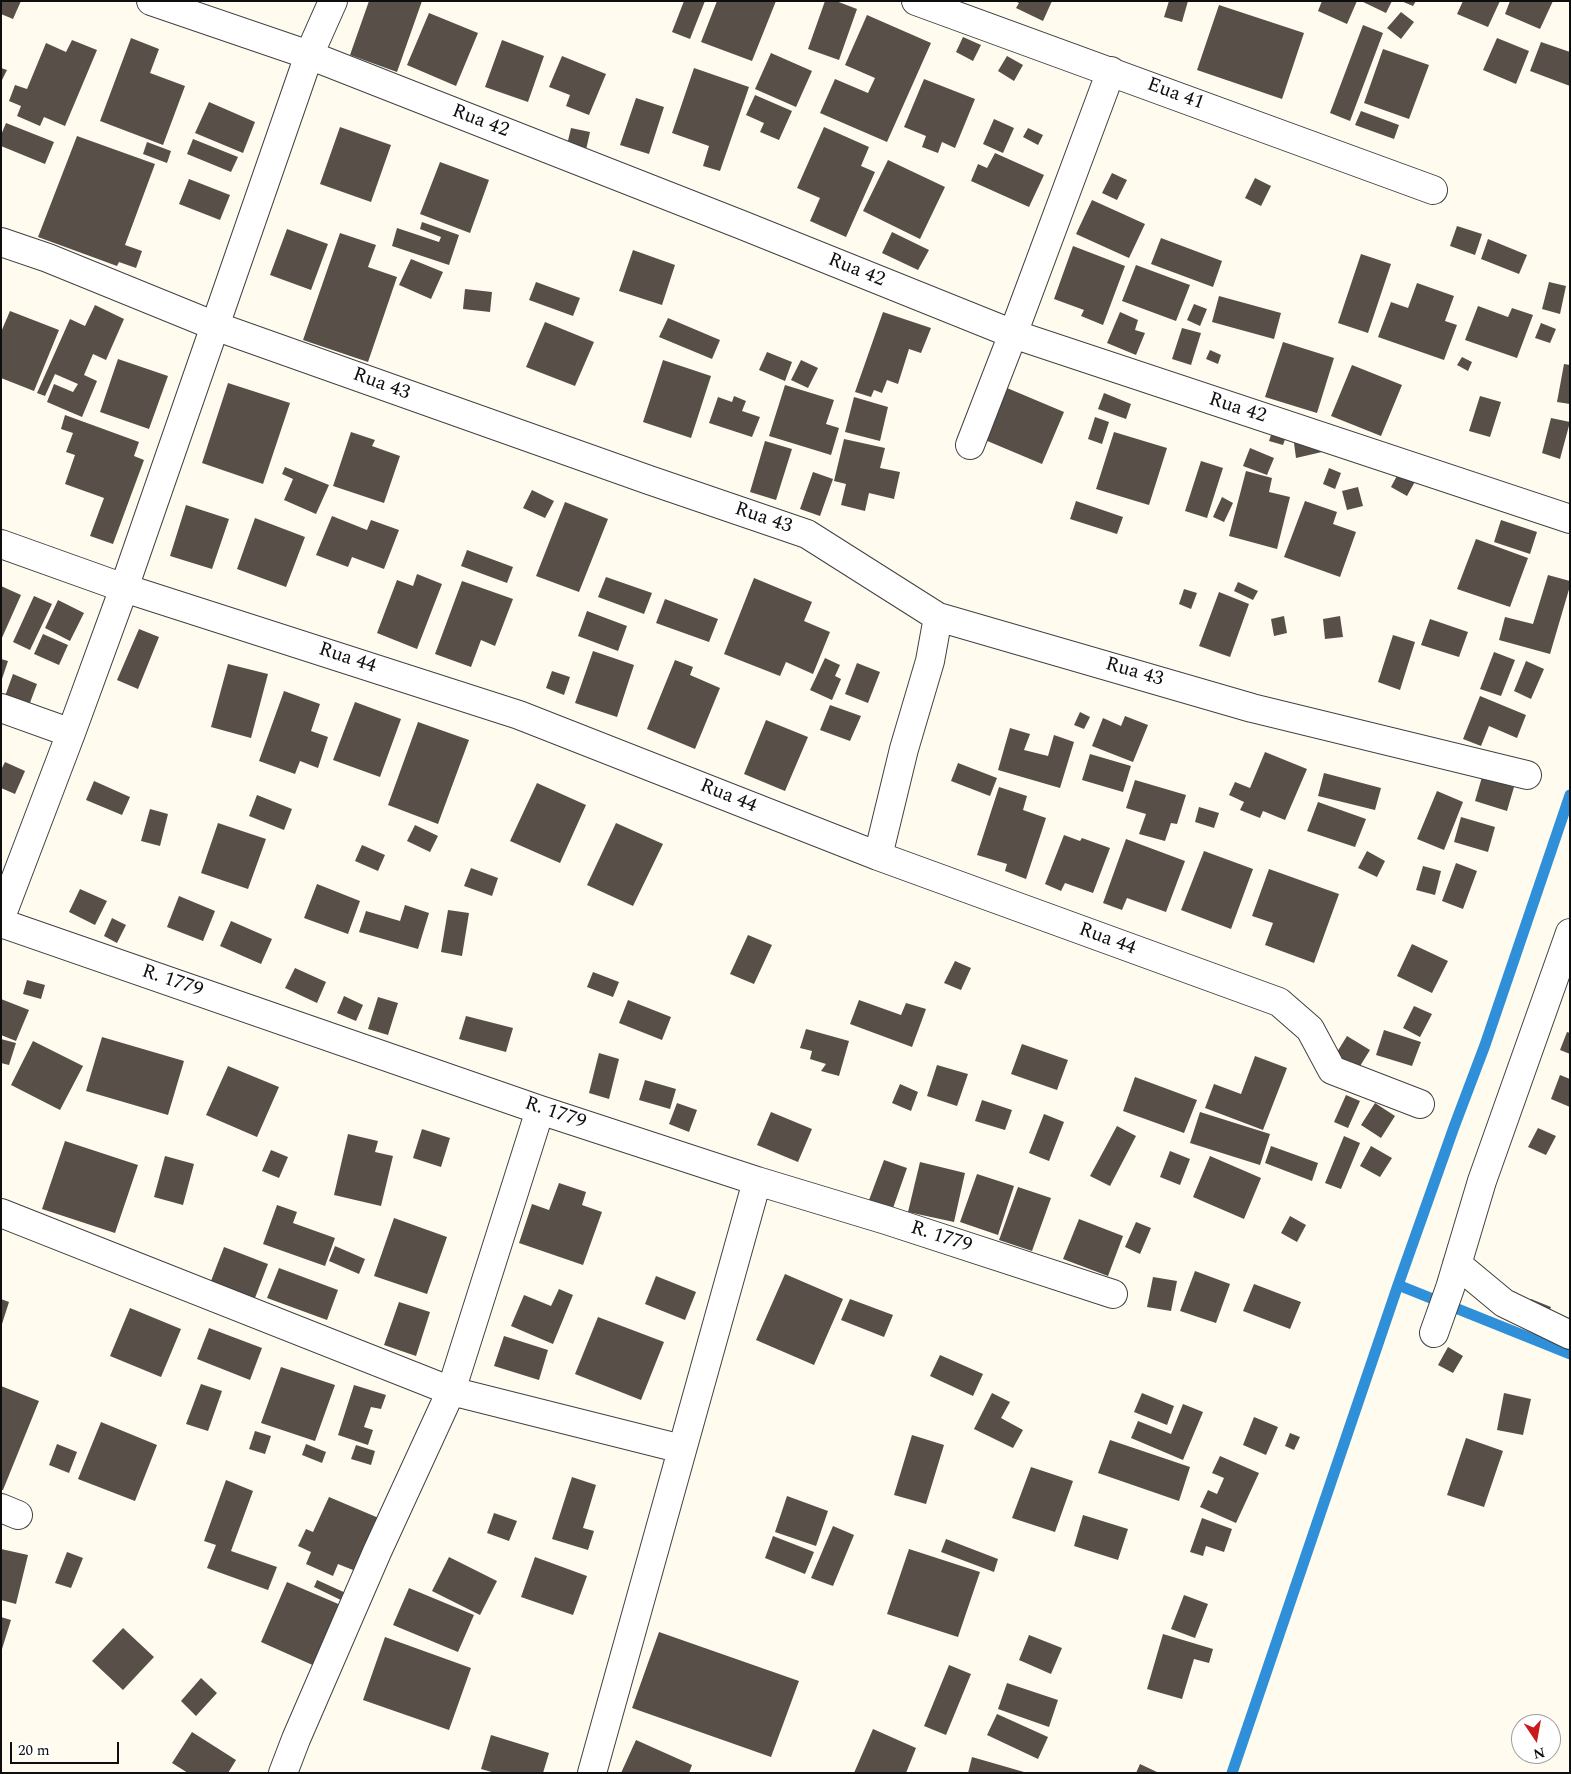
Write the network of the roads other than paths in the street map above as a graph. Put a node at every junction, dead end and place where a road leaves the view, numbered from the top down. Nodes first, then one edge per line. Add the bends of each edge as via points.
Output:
1 (151, 1) edge
2 (333, 1) edge
3 (916, 1) edge
4 (309, 55) junction
5 (1111, 71) junction
6 (1433, 190) dead end
7 (1, 242) edge
8 (215, 326) junction
9 (1014, 334) junction
10 (970, 445) dead end
11 (1570, 519) edge
12 (1, 544) edge
13 (124, 588) junction
14 (938, 618) junction
15 (1, 708) edge
16 (71, 733) junction
17 (1527, 774) dead end
18 (878, 856) junction
19 (1, 917) edge
20 (1, 923) edge
21 (1570, 933) edge
22 (1420, 1104) dead end
23 (540, 1110) junction
24 (757, 1181) junction
25 (1, 1213) edge
26 (1453, 1276) junction
27 (1113, 1294) dead end
28 (1434, 1332) dead end
29 (1570, 1335) edge
30 (451, 1392) junction
31 (682, 1449) junction
32 (284, 1773) edge
33 (592, 1773) edge

1 - 4 street, Rua 42
2 - 4 street
3 - 5 street, Eua 41
4 - 8 street
4 - 9 street, Rua 42
5 - 6 street, Eua 41
5 - 9 street
7 - 8 street, Rua 43
8 - 13 street
8 - 14 street, Rua 43 via 807,534
9 - 10 street
9 - 11 street, Rua 42
12 - 13 street, Rua 44
13 - 16 street
13 - 18 street, Rua 44 via 519,715
14 - 17 street, Rua 43 via 1252,708
14 - 18 street via 930,661
15 - 16 street
16 - 19 street
18 - 22 street, Rua 44 via 1279,1002 1310,1029 1332,1070
20 - 23 street, R. 1779
21 - 26 street via 1482,1181
23 - 24 street, R. 1779
23 - 30 street
24 - 27 street, R. 1779
24 - 31 street
25 - 30 street
26 - 28 street
26 - 29 street
30 - 31 street
30 - 32 street via 377,1552
31 - 33 street

